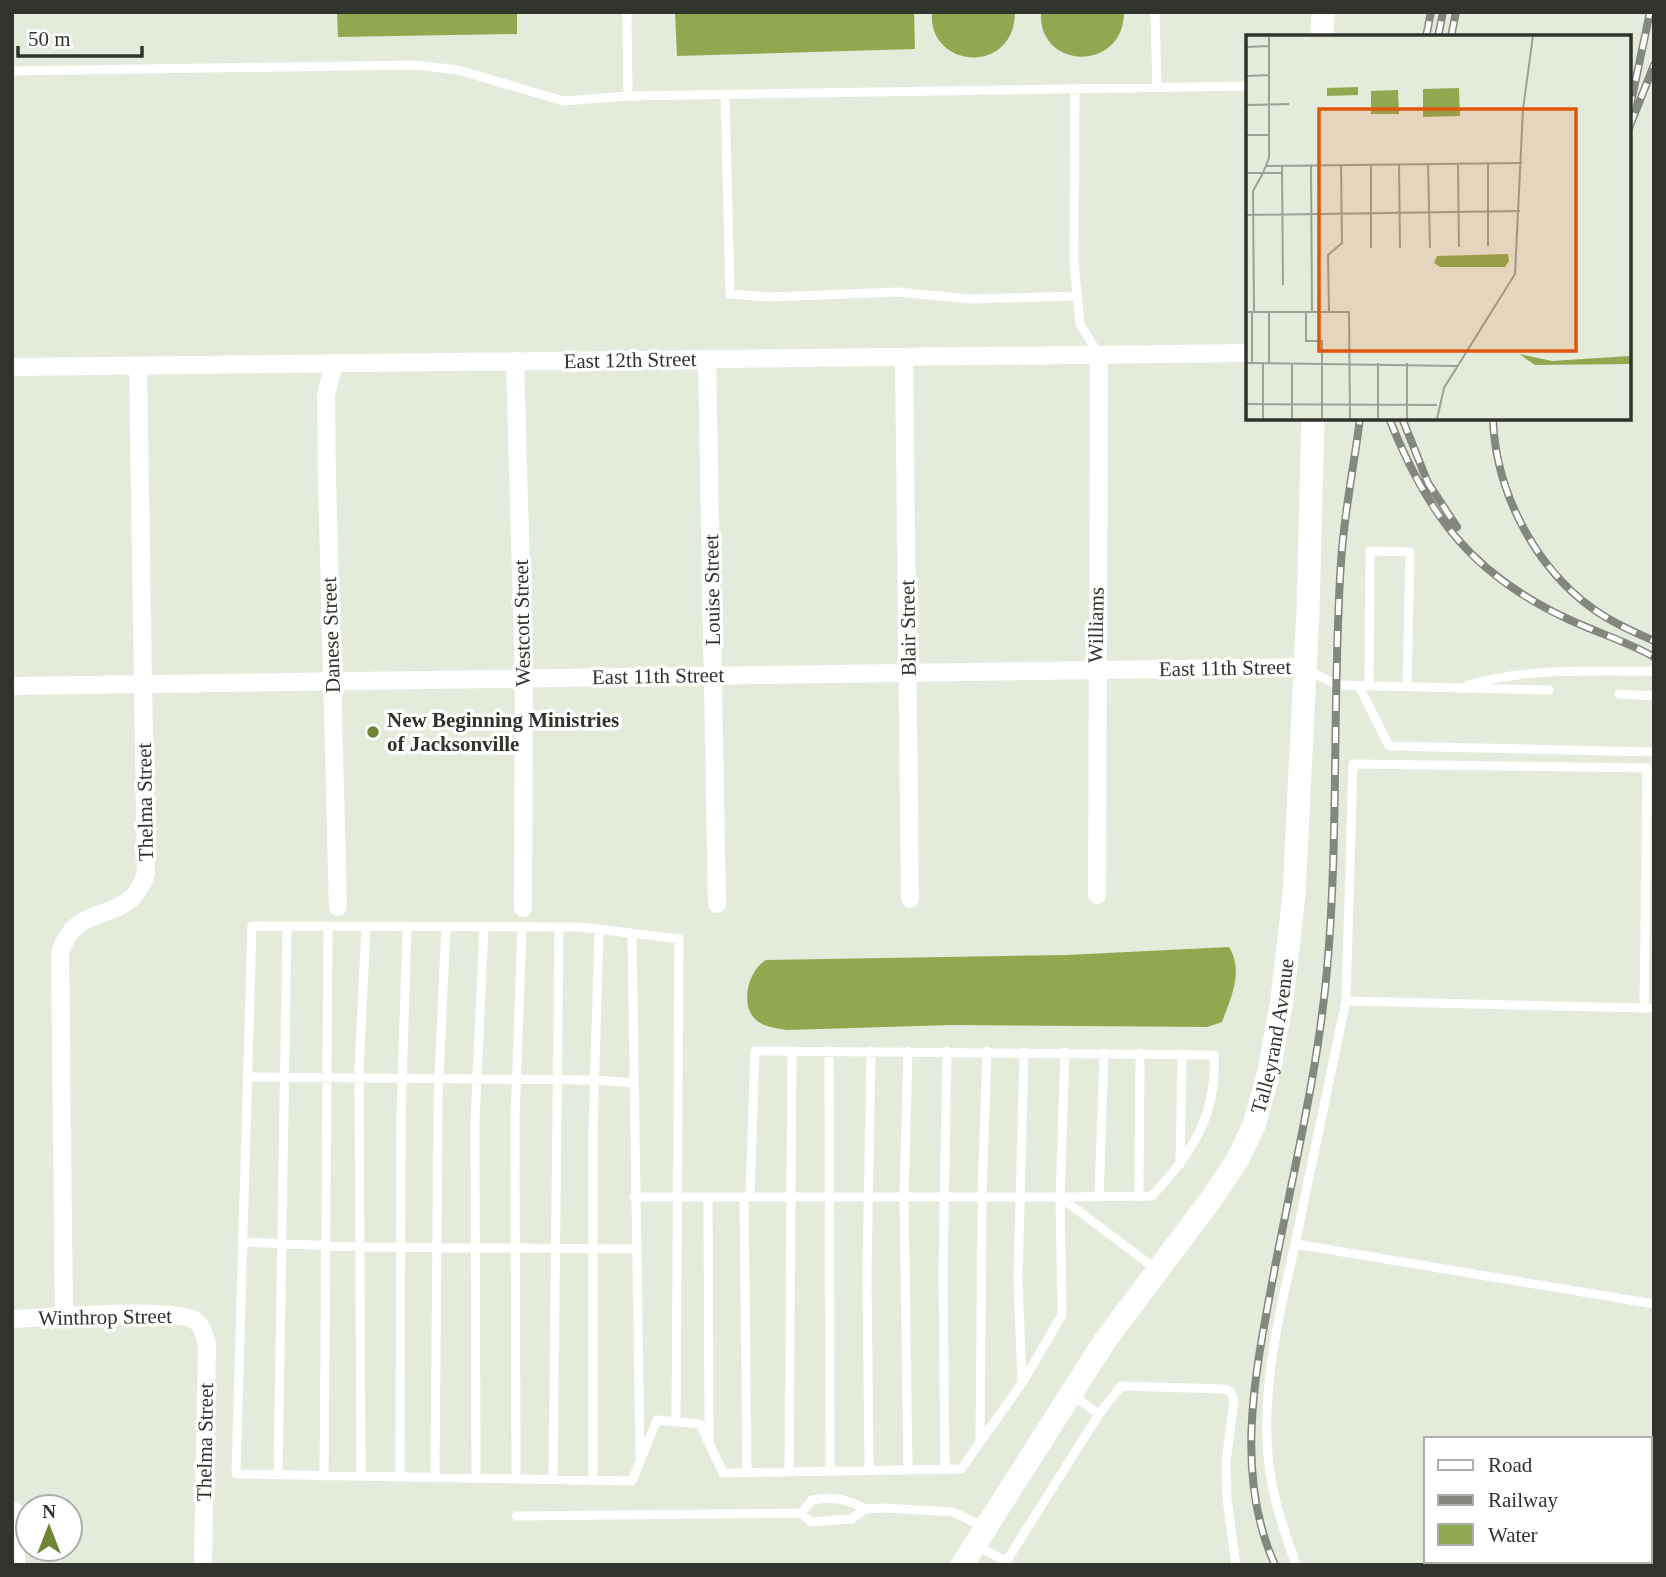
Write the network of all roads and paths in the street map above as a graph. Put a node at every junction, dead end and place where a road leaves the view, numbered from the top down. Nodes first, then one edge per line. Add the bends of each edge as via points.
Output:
1 (627, 12) edge
2 (1155, 12) edge
3 (1323, 12) edge
4 (1322, 35) edge
5 (12, 71) edge
6 (1246, 86) edge
7 (1157, 87) junction
8 (1075, 91) junction
9 (725, 94) junction
10 (628, 96) junction
11 (1078, 296) junction
12 (1246, 353) edge
13 (1099, 355) junction
14 (904, 357) junction
15 (706, 359) junction
16 (515, 362) junction
17 (334, 363) junction
18 (138, 366) junction
19 (12, 367) edge
20 (1312, 420) edge
21 (1304, 667) junction
22 (1096, 670) junction
23 (1654, 671) edge
24 (908, 672) junction
25 (714, 674) junction
26 (524, 678) junction
27 (333, 680) junction
28 (143, 683) junction
29 (12, 686) edge
30 (1359, 686) junction
31 (1370, 686) junction
32 (1408, 687) junction
33 (1460, 688) junction
34 (1549, 690) dead end
35 (1619, 694) dead end
36 (1654, 696) edge
37 (1654, 752) edge
38 (1097, 895) dead end
39 (911, 899) dead end
40 (717, 904) dead end
41 (338, 907) dead end
42 (523, 908) dead end
43 (287, 926) junction
44 (328, 926) junction
45 (366, 926) junction
46 (407, 926) junction
47 (446, 927) junction
48 (484, 927) junction
49 (522, 927) junction
50 (559, 927) junction
51 (599, 930) junction
52 (632, 934) junction
53 (1346, 1000) junction
54 (1649, 1008) edge
55 (792, 1051) junction
56 (830, 1051) junction
57 (871, 1051) junction
58 (908, 1051) junction
59 (947, 1051) junction
60 (987, 1051) junction
61 (1024, 1052) junction
62 (1065, 1052) junction
63 (1104, 1053) junction
64 (1140, 1054) junction
65 (1182, 1054) junction
66 (247, 1076) junction
67 (286, 1077) junction
68 (326, 1077) junction
69 (359, 1078) junction
70 (439, 1079) junction
71 (477, 1079) junction
72 (402, 1080) junction
73 (556, 1080) junction
74 (594, 1080) junction
75 (517, 1081) junction
76 (633, 1083) junction
77 (1180, 1166) junction
78 (1060, 1196) junction
79 (1139, 1196) junction
80 (634, 1197) junction
81 (678, 1197) junction
82 (708, 1197) junction
83 (747, 1197) junction
84 (789, 1197) junction
85 (828, 1197) junction
86 (869, 1197) junction
87 (904, 1197) junction
88 (945, 1197) junction
89 (982, 1197) junction
90 (1099, 1197) junction
91 (1021, 1198) junction
92 (243, 1242) junction
93 (283, 1243) junction
94 (1295, 1244) junction
95 (325, 1245) junction
96 (360, 1247) junction
97 (401, 1247) junction
98 (437, 1248) junction
99 (475, 1248) junction
100 (515, 1248) junction
101 (555, 1248) junction
102 (593, 1248) junction
103 (635, 1249) junction
104 (1158, 1270) junction
105 (1654, 1304) edge
106 (64, 1318) junction
107 (12, 1319) edge
108 (196, 1322) joint
109 (1021, 1383) junction
110 (1070, 1394) junction
111 (1100, 1414) junction
112 (676, 1422) junction
113 (980, 1443) junction
114 (709, 1444) junction
115 (640, 1460) junction
116 (945, 1469) junction
117 (908, 1470) junction
118 (830, 1471) junction
119 (869, 1471) junction
120 (789, 1472) junction
121 (747, 1473) junction
122 (278, 1475) junction
123 (324, 1476) junction
124 (361, 1477) junction
125 (400, 1477) junction
126 (435, 1478) junction
127 (476, 1479) junction
128 (516, 1479) junction
129 (553, 1480) junction
130 (593, 1481) junction
131 (865, 1509) junction
132 (12, 1512) edge
133 (801, 1513) junction
134 (516, 1516) dead end
135 (980, 1536) junction
136 (1005, 1563) edge
137 (16, 1565) edge
138 (202, 1565) edge
139 (962, 1565) edge
140 (1236, 1565) edge
141 (1296, 1565) edge

1 - 10 lane
2 - 7 lane
3 - 4 street
5 - 10 lane via 415,65 458,70 564,101
6 - 7 lane
7 - 8 lane
8 - 9 lane
8 - 11 lane via 1074,263
9 - 10 lane
9 - 11 lane via 730,294 898,292 969,299
11 - 13 lane via 1080,324
12 - 13 street, East 12th Street
13 - 14 street, East 12th Street
13 - 22 street, Williams
14 - 15 street, East 12th Street
14 - 24 street, Blair Street
15 - 16 street, East 12th Street
15 - 25 street, Louise Street
16 - 17 street, East 12th Street
16 - 26 street, Westcott Street
17 - 18 street, East 12th Street
17 - 27 street, Danese Street via 326,395
18 - 19 street, East 12th Street
18 - 28 street, Thelma Street
20 - 21 street, Talleyrand Avenue
21 - 22 street, East 11th Street
21 - 30 lane via 1325,681
21 - 104 street, Talleyrand Avenue via 1294,895 1269,1072 1254,1125 1238,1158
22 - 24 street, East 11th Street
22 - 38 street, Williams
23 - 33 lane via 1549,670 1494,677
24 - 25 street, East 11th Street
24 - 39 street, Blair Street
25 - 26 street, East 11th Street
25 - 40 street, Louise Street
26 - 27 street, East 11th Street
26 - 42 street, Westcott Street
27 - 28 street, East 11th Street
27 - 41 street, Danese Street
28 - 29 street, East 11th Street
28 - 106 street, Thelma Street via 146,874 130,903 80,922 70,931 60,953
30 - 31 lane
30 - 37 lane via 1389,746
31 - 32 lane
31 - 32 lane via 1370,551 1410,552
32 - 33 lane
33 - 34 lane
35 - 36 lane
43 - 44 lane
43 - 66 lane via 252,926
43 - 67 lane
44 - 45 lane
44 - 68 lane
45 - 46 lane
45 - 69 lane
46 - 47 lane
46 - 72 lane
47 - 48 lane
47 - 70 lane
48 - 49 lane
48 - 71 lane
49 - 50 lane
49 - 75 lane
50 - 51 lane
50 - 73 lane
51 - 52 lane
51 - 74 lane
52 - 76 lane
52 - 81 lane via 679,939
53 - 54 lane
53 - 54 lane via 1353,764 1647,768
53 - 94 lane
55 - 56 lane
55 - 83 lane via 755,1051
55 - 84 lane
56 - 57 lane
56 - 85 lane
57 - 58 lane
57 - 86 lane
58 - 59 lane
58 - 87 lane
59 - 60 lane
59 - 88 lane
60 - 61 lane
60 - 89 lane
61 - 62 lane
61 - 91 lane
62 - 63 lane
62 - 78 lane
63 - 64 lane
63 - 90 lane
64 - 65 lane
64 - 79 lane
65 - 77 lane
65 - 77 lane via 1214,1055 1215,1080 1208,1116
66 - 67 lane
66 - 92 lane
67 - 68 lane
67 - 93 lane
68 - 69 lane
68 - 95 lane
69 - 72 lane
69 - 96 lane
70 - 71 lane
70 - 72 lane
70 - 98 lane
71 - 75 lane
71 - 99 lane
72 - 97 lane
73 - 74 lane
73 - 75 lane
73 - 101 lane
74 - 76 lane
74 - 102 lane
75 - 100 lane
76 - 80 lane
77 - 79 lane via 1152,1196
78 - 90 lane
78 - 91 lane
78 - 104 lane
78 - 109 lane via 1062,1315
79 - 90 lane
80 - 81 lane
80 - 103 lane
81 - 82 lane
81 - 112 lane
82 - 83 lane
82 - 114 lane
83 - 84 lane
83 - 121 lane
84 - 85 lane
84 - 120 lane
85 - 86 lane
85 - 118 lane
86 - 87 lane
86 - 119 lane
87 - 88 lane
87 - 117 lane
88 - 89 lane
88 - 116 lane
89 - 91 lane
89 - 113 lane
91 - 109 lane
92 - 93 lane
92 - 122 lane via 236,1474
93 - 95 lane
93 - 122 lane
94 - 105 lane
94 - 141 lane via 1266,1409 1274,1497
95 - 96 lane
95 - 123 lane
96 - 97 lane
96 - 124 lane
97 - 98 lane
97 - 125 lane
98 - 99 lane
98 - 126 lane
99 - 100 lane
99 - 127 lane
100 - 101 lane
100 - 128 lane
101 - 102 lane
101 - 129 lane
102 - 103 lane
102 - 130 lane
103 - 115 lane
104 - 110 street, Talleyrand Avenue
106 - 107 street, Winthrop Street
106 - 108 street, Winthrop Street via 169,1313
108 - 138 street, Thelma Street via 207,1345
109 - 113 lane
110 - 111 lane
110 - 135 street, Talleyrand Avenue
111 - 136 lane
111 - 140 lane via 1121,1387 1231,1392 1234,1401 1226,1469
112 - 114 lane via 700,1424
112 - 115 lane via 657,1420
113 - 116 lane via 961,1469
114 - 121 lane via 723,1473
115 - 130 lane via 632,1481
116 - 117 lane
117 - 119 lane
118 - 119 lane
118 - 120 lane
120 - 121 lane
122 - 123 lane
123 - 124 lane
124 - 125 lane
125 - 126 lane
126 - 127 lane
127 - 128 lane
128 - 129 lane
129 - 130 lane
131 - 133 lane via 851,1519 811,1522
131 - 133 lane via 847,1499 830,1498 812,1500
131 - 135 lane via 953,1511
132 - 137 street via 16,1512
133 - 134 lane
135 - 136 lane
135 - 139 street, Talleyrand Avenue

